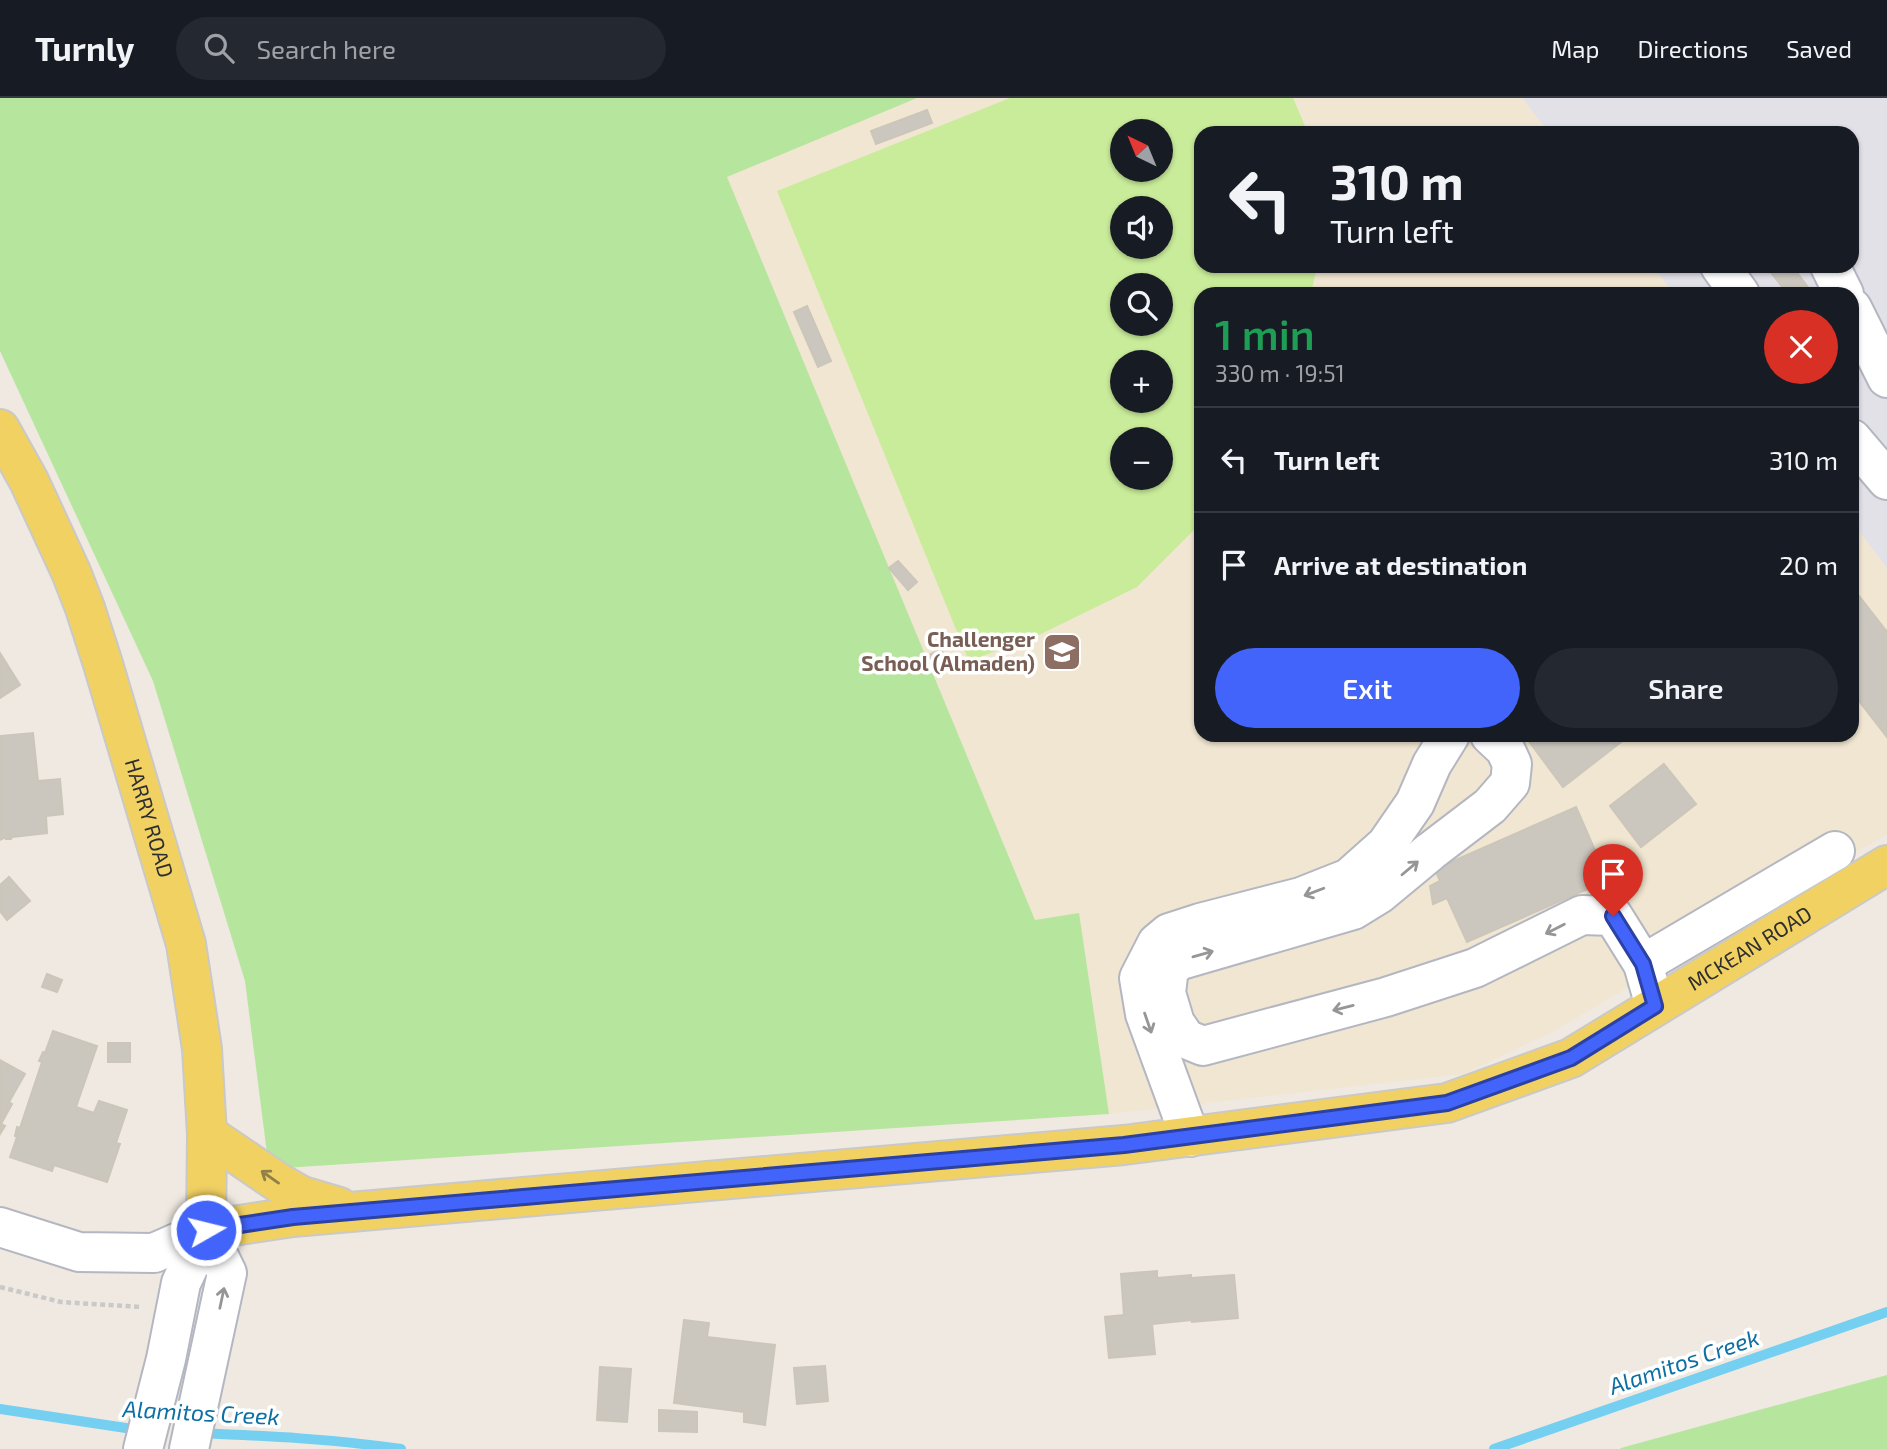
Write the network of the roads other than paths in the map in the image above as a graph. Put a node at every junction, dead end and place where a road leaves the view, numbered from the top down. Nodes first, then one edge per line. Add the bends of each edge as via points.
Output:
1 (1859, 322) edge
2 (1887, 378) edge
3 (0, 429) edge
4 (1859, 447) edge
5 (14, 479) edge
6 (1887, 480) edge
7 (1446, 742) edge
8 (1498, 742) edge
9 (1835, 851) dead end
10 (1887, 865) edge
11 (1643, 964) junction
12 (1655, 1006) junction
13 (207, 1134) junction
14 (1189, 1137) junction
15 (355, 1212) junction
16 (0, 1227) edge
17 (206, 1230) junction
18 (143, 1449) edge
19 (189, 1449) edge

1 - 2 street
3 - 5 main road, HARRY ROAD
4 - 6 street
5 - 13 main road, HARRY ROAD via 71,572 89,619 186,944 202,1049
7 -> 14 street via 1415,803 1386,845 1349,878 1301,897 1169,933 1157,943 1139,978 1145,1014
11 -> 8 street via 1613,916 1582,915 1475,968 1203,1046 1186,1039 1175,1023 1166,993 1169,967 1353,910 1379,894 1490,806 1510,782 1512,764
9 - 11 street
10 - 12 main road, MCKEAN ROAD
11 - 12 street
12 - 14 main road, MCKEAN ROAD via 1571,1058 1447,1103
15 -> 13 main road via 302,1196
13 - 17 main road, HARRY ROAD
14 - 15 main road, MCKEAN ROAD
15 - 17 main road, MCKEAN ROAD
16 - 17 street via 79,1252 153,1253
17 - 18 street via 181,1283
19 -> 17 street via 228,1273

